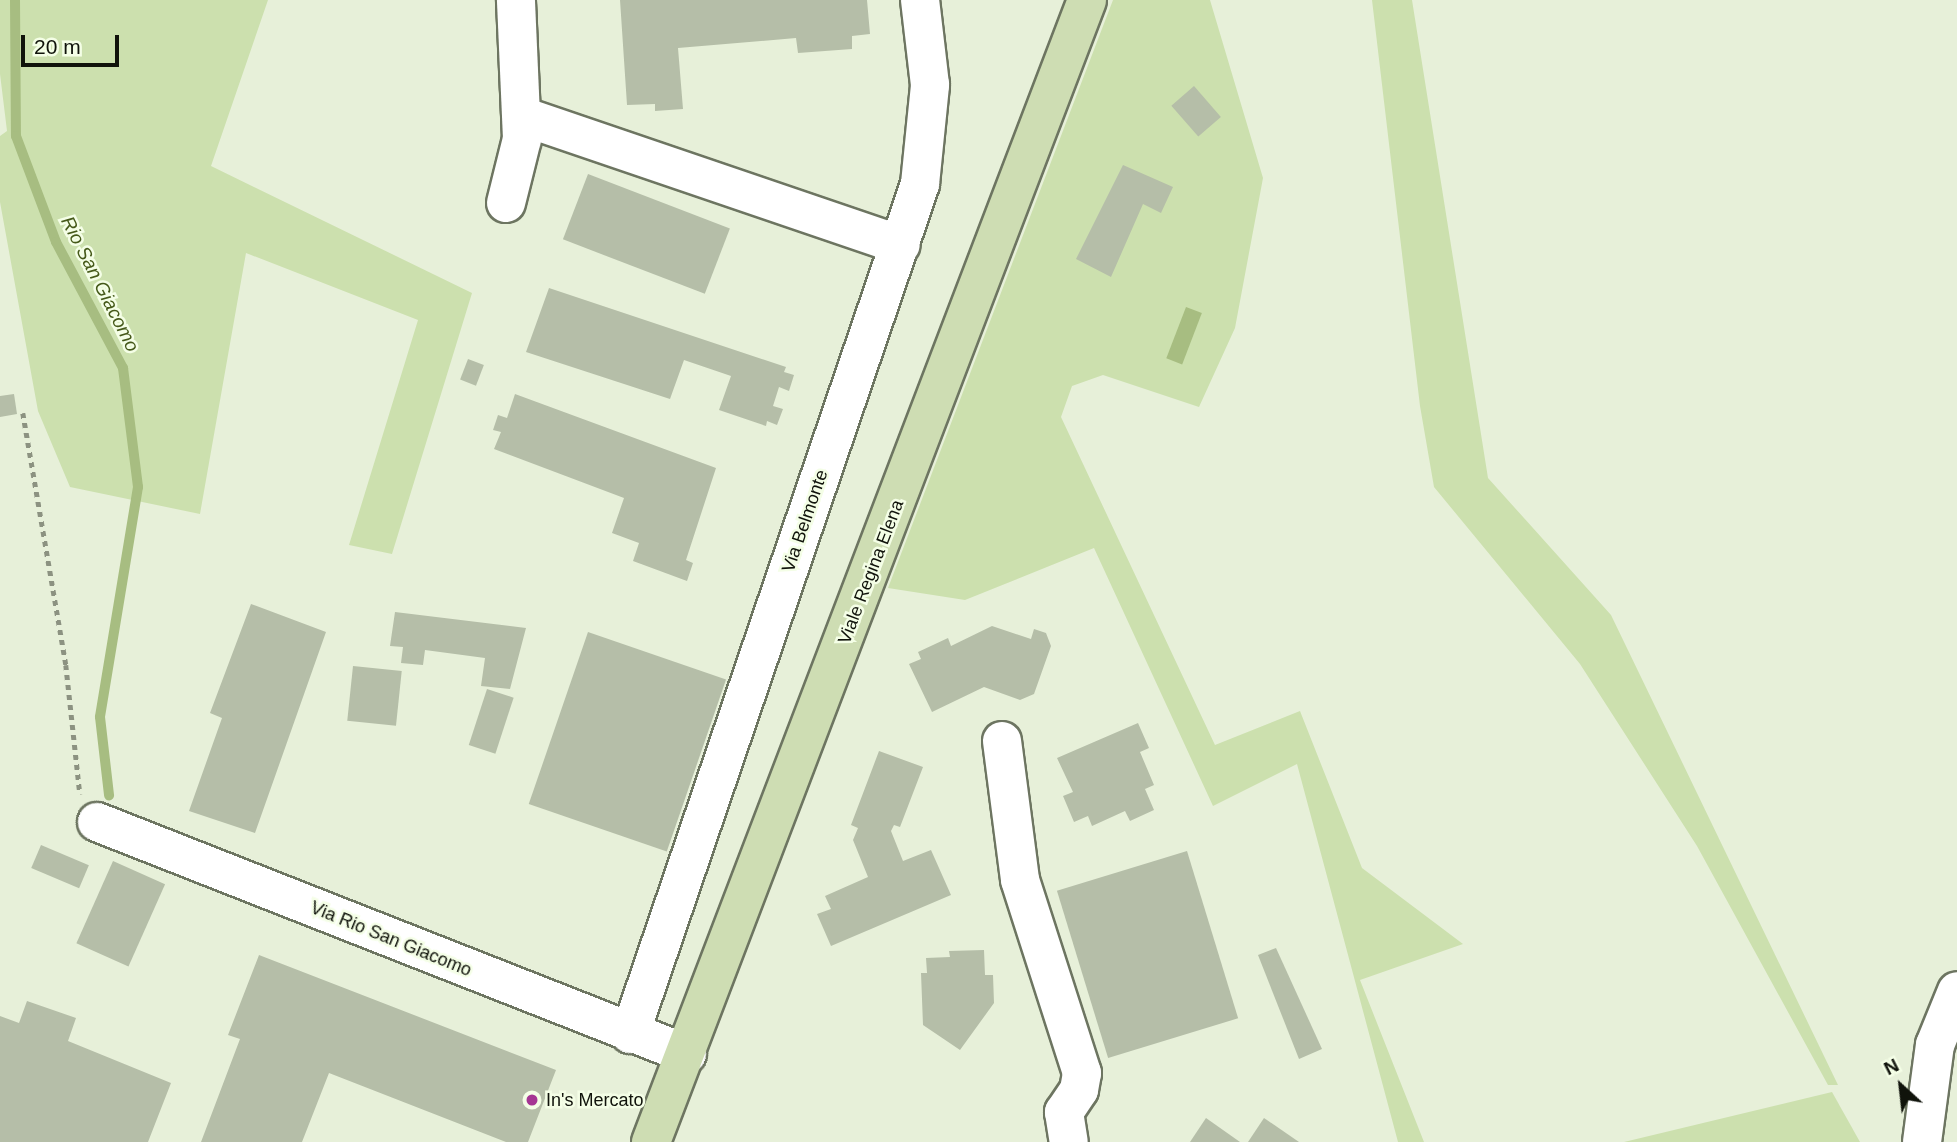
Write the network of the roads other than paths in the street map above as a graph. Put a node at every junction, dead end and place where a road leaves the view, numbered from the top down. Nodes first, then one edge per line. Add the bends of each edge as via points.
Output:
1 (516, 0) edge
2 (920, 0) edge
3 (1087, 0) edge
4 (522, 116) junction
5 (506, 203) dead end
6 (901, 245) junction
7 (1002, 741) dead end
8 (97, 822) road end
9 (1957, 991) edge
10 (630, 1034) junction
11 (687, 1054) junction
12 (651, 1142) edge
13 (1069, 1142) edge
14 (1922, 1142) edge

1 - 4 street
2 - 6 street, Via Belmonte via 929,49 927,134 920,184
3 - 11 main road, Viale Regina Elena
4 - 5 street
4 - 6 street
6 - 10 street, Via Belmonte
7 - 13 street via 1020,880 1082,1073 1079,1090 1064,1112
8 - 10 street, Via Rio San Giacomo
9 - 14 street via 1935,1045
10 - 11 street, Via Rio San Giacomo
11 - 12 main road, Viale Regina Elena

